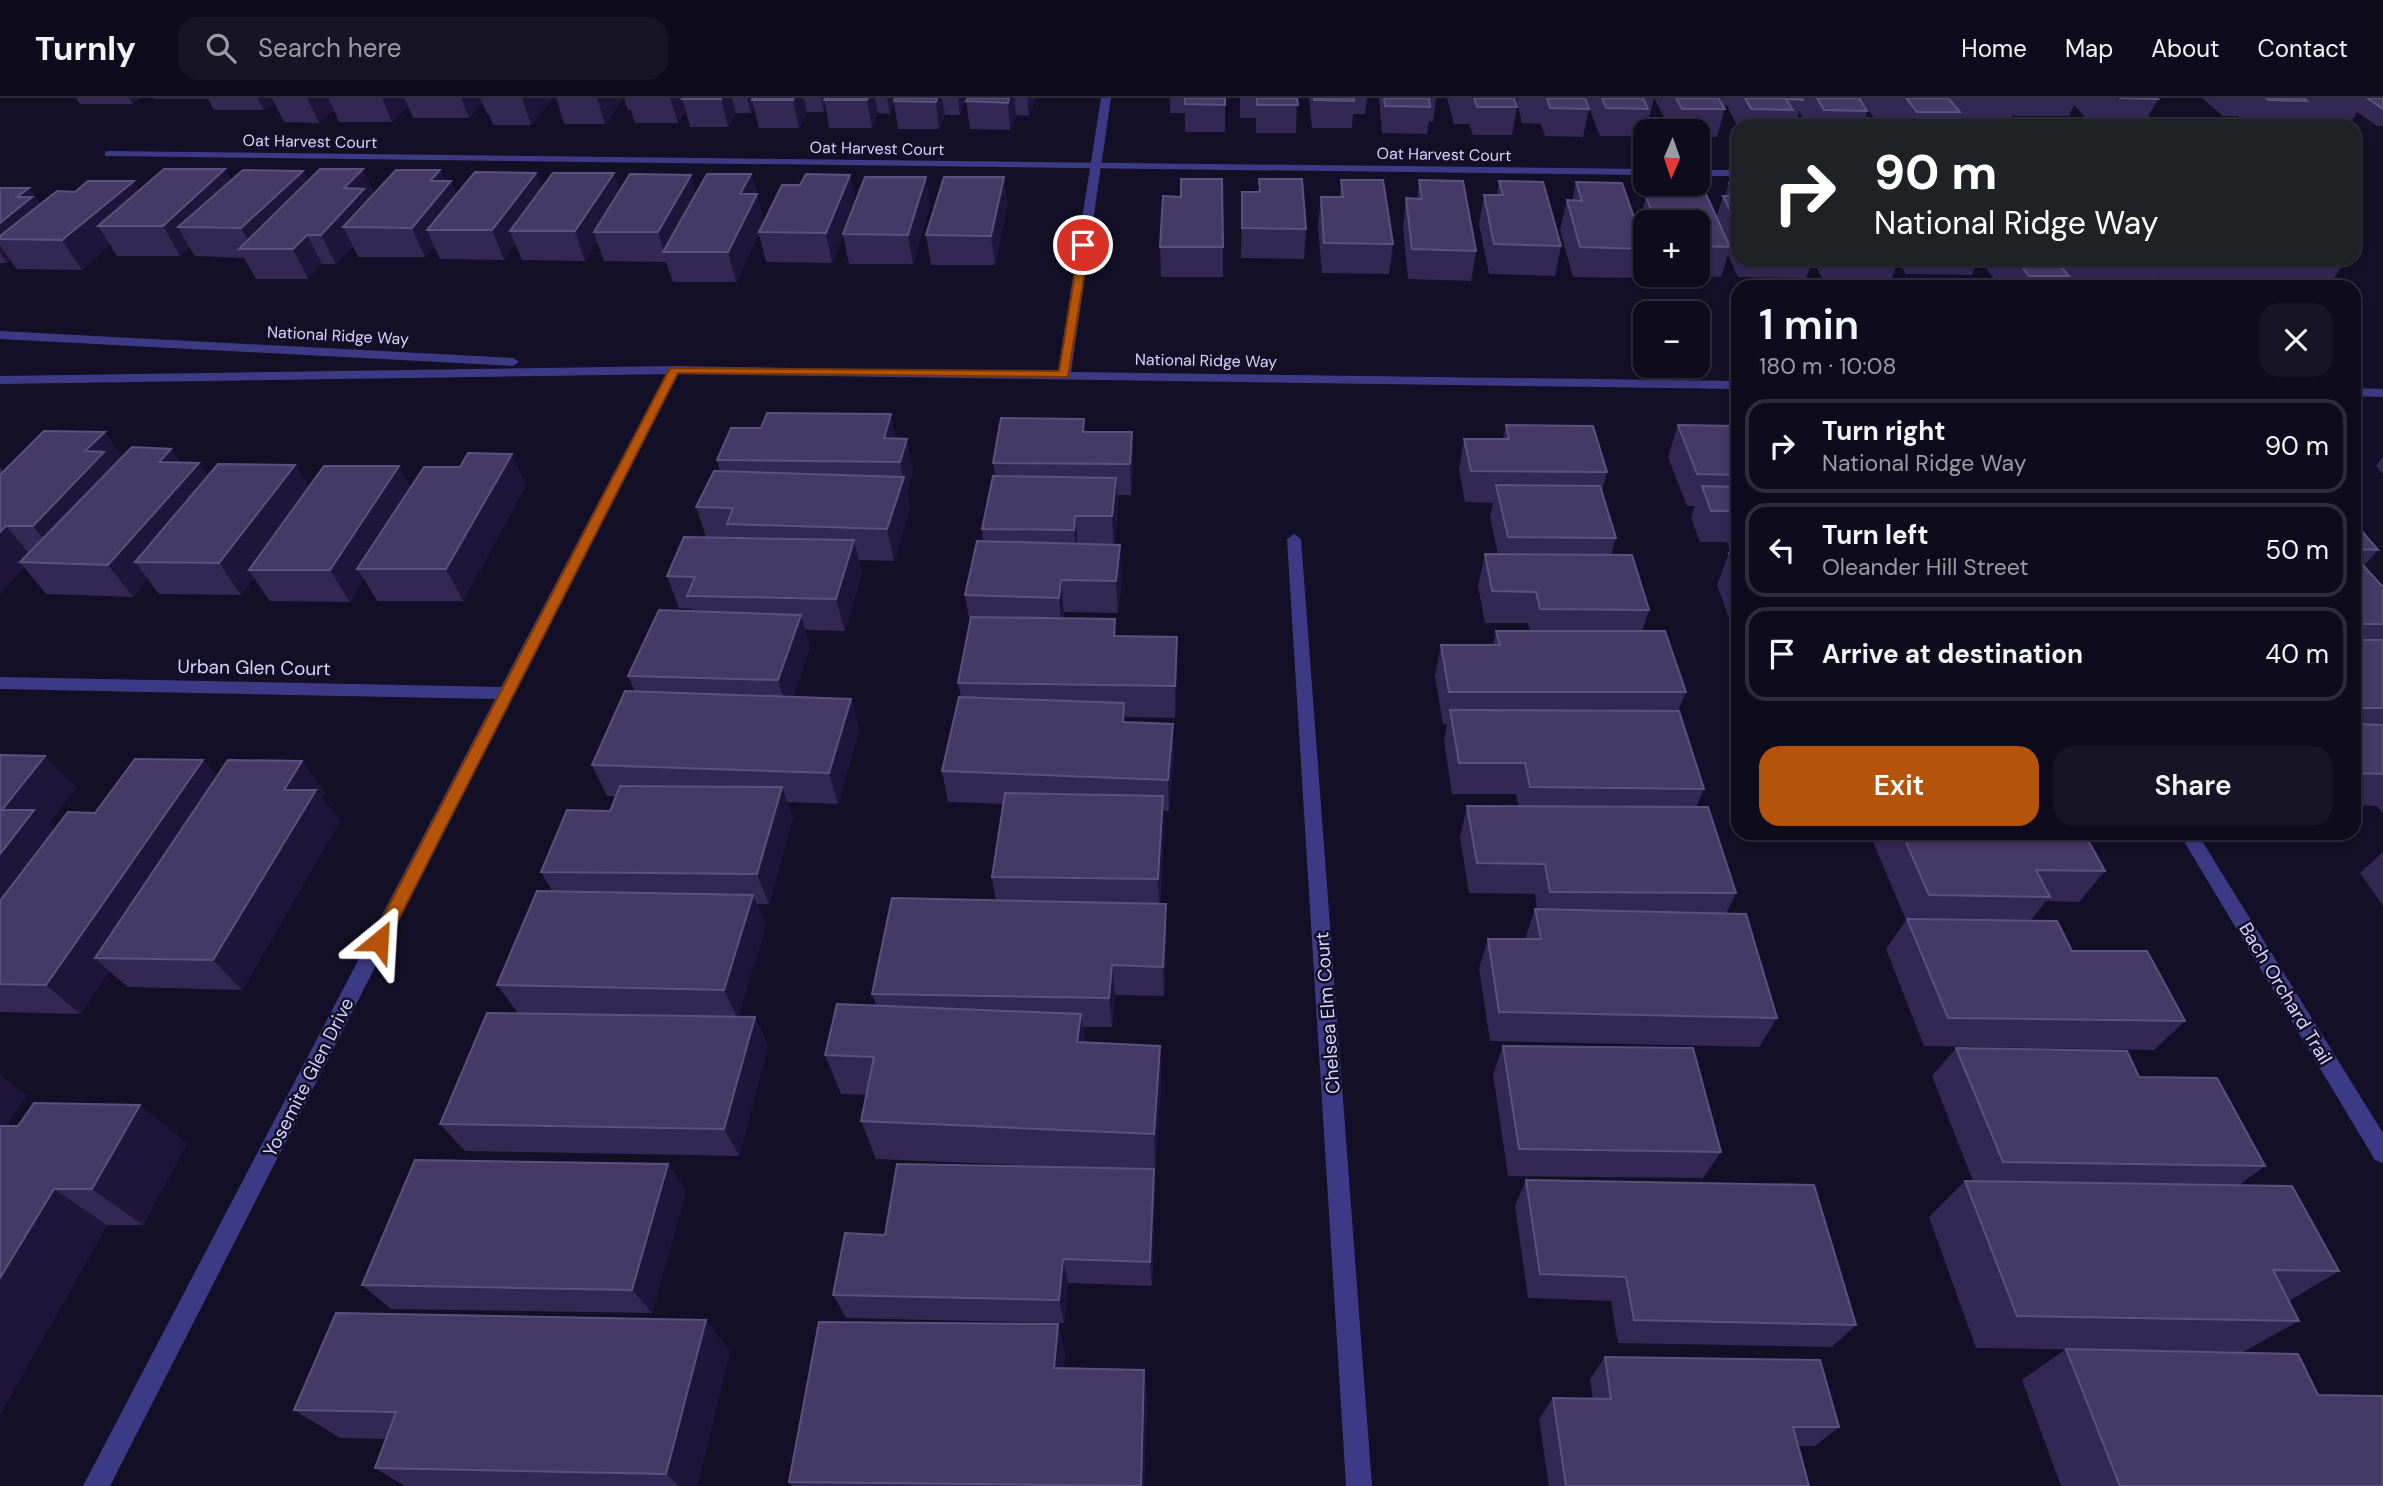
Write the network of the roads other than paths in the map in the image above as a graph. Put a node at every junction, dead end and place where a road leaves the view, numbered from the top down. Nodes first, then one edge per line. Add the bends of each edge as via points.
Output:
1 (1106, 98) edge
2 (109, 155) dead end
3 (1095, 166) junction
4 (1633, 172) edge
5 (1710, 173) edge
6 (1731, 173) edge
7 (0, 335) edge
8 (674, 370) junction
9 (1064, 375) junction
10 (0, 380) edge
11 (1731, 386) edge
12 (2361, 392) edge
13 (2383, 393) edge
14 (1294, 540) dead end
15 (0, 682) edge
16 (508, 693) junction
17 (2192, 840) edge
18 (2383, 1153) edge
19 (96, 1486) edge
20 (1359, 1486) edge

1 - 3 street
2 - 3 street, Oat Harvest Court
3 - 4 street, Oat Harvest Court
3 - 9 street
5 - 6 street
7 - 8 street, National Ridge Way
8 - 9 street, National Ridge Way
8 - 10 street, National Ridge Way
8 - 16 street, Yosemite Glen Drive
9 - 11 street, National Ridge Way
12 - 13 street
14 - 20 street, Chelsea Elm Court
15 - 16 street, Urban Glen Court
16 - 19 street, Yosemite Glen Drive
17 - 18 street, Bach Orchard Trail

